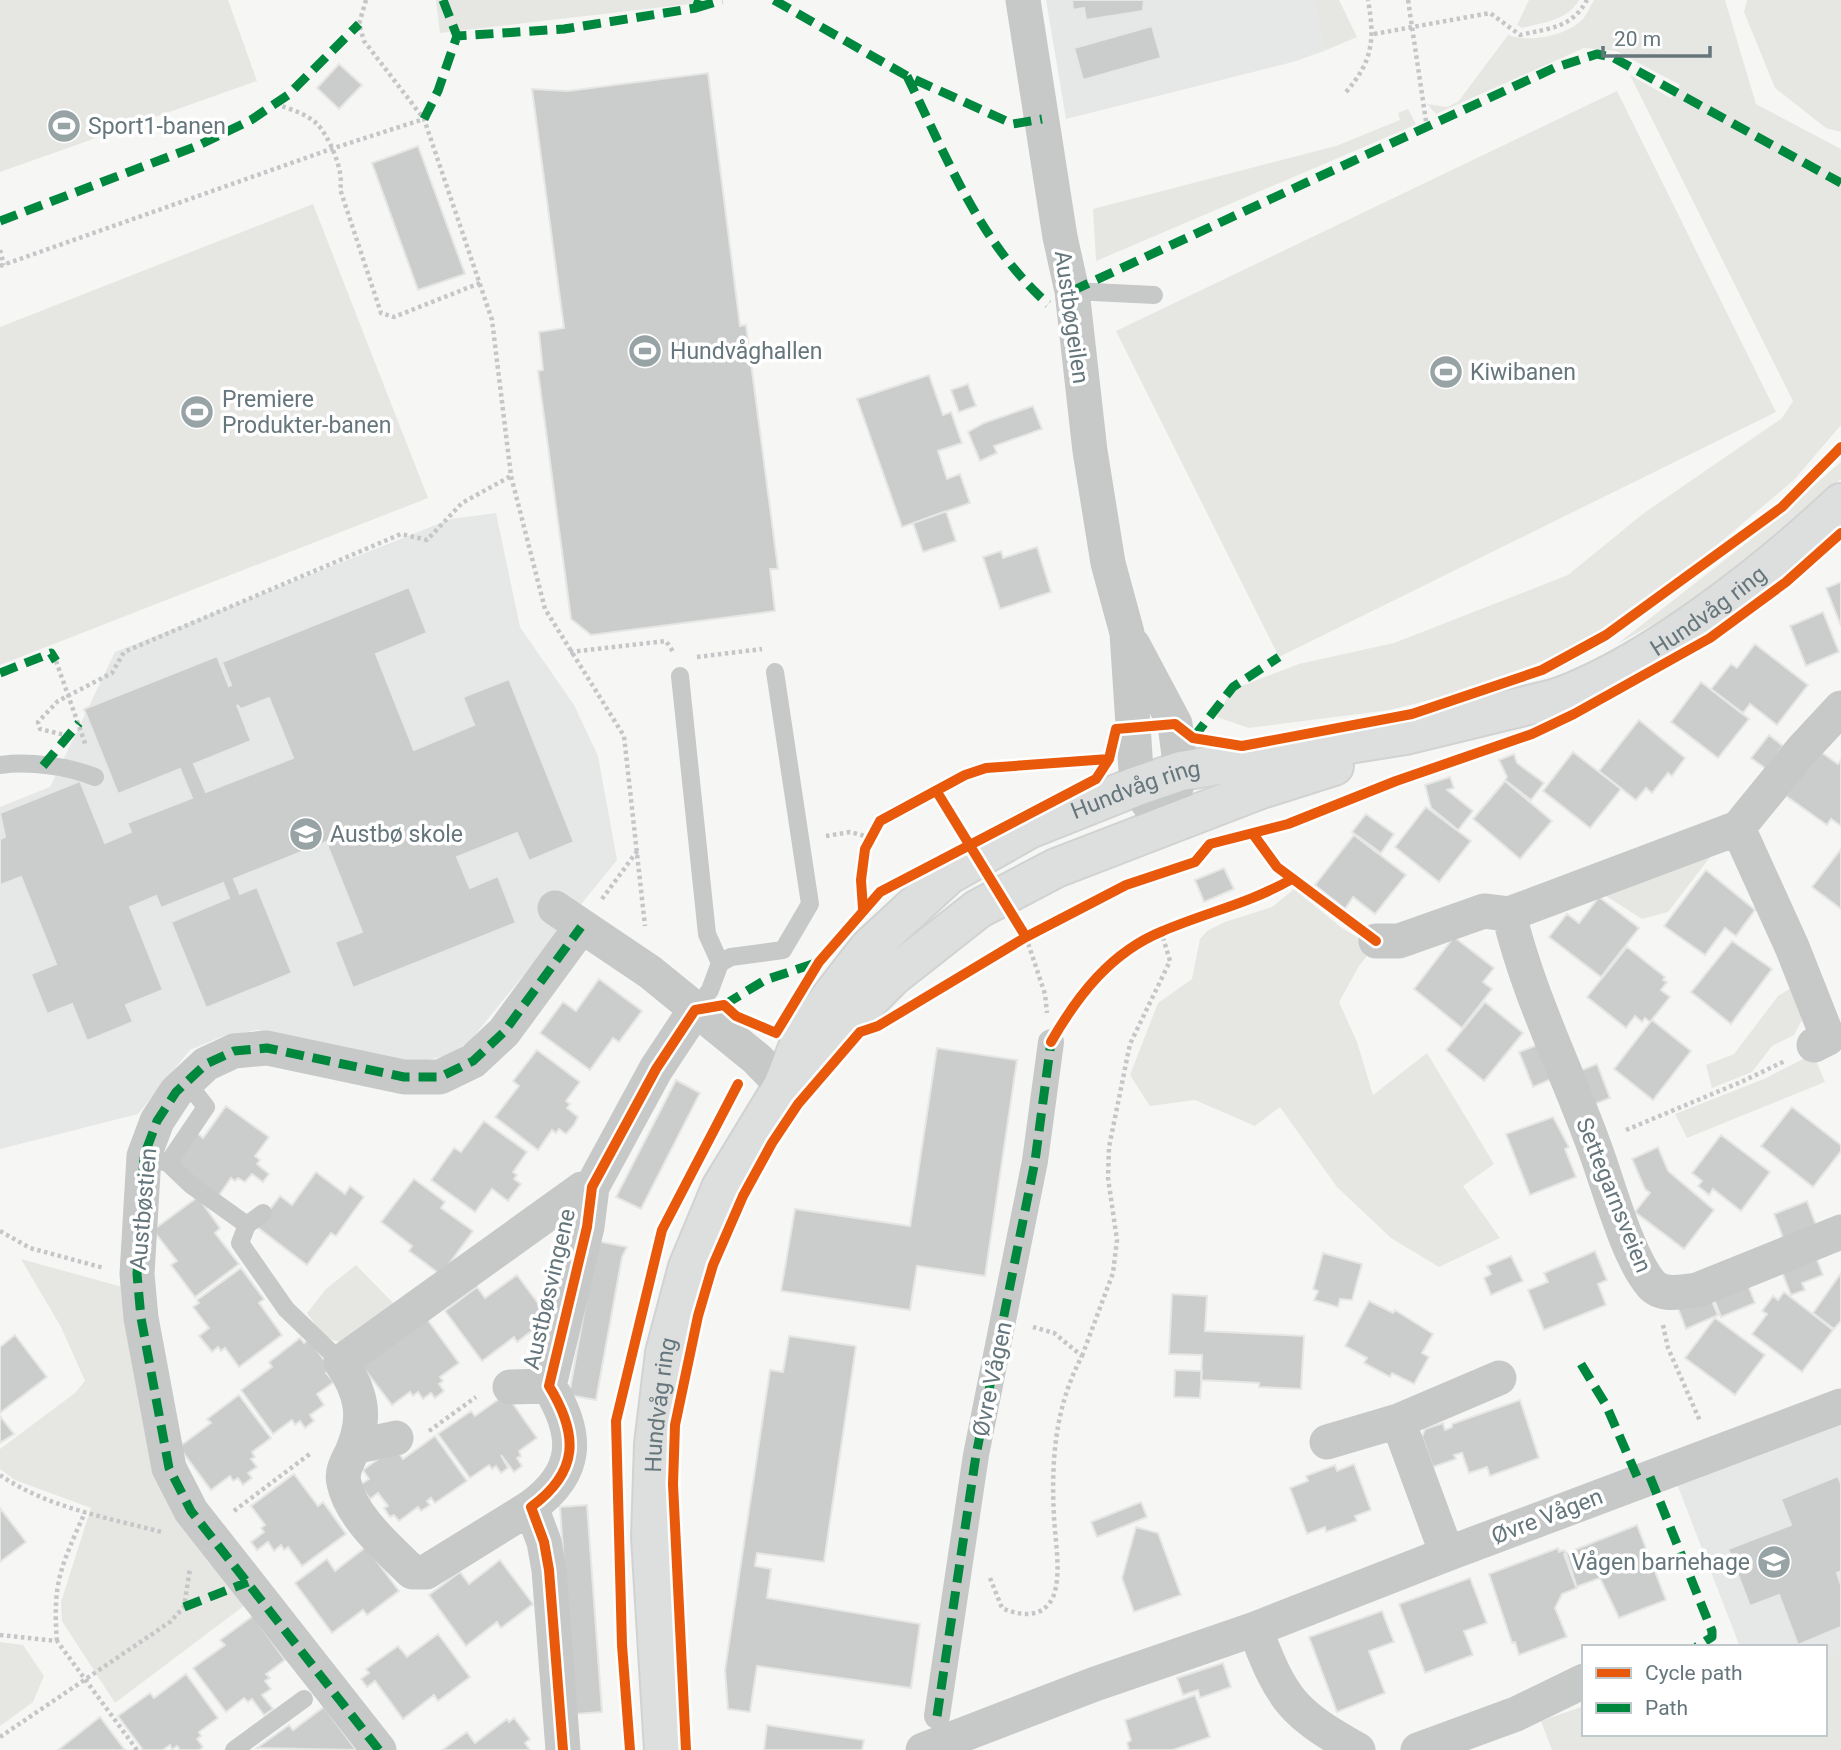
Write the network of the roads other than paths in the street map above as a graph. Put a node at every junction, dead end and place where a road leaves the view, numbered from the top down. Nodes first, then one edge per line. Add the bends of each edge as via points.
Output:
1 (1023, 0) edge
2 (1072, 291) junction
3 (1154, 295) dead end
4 (1841, 503) edge
5 (1127, 633) junction
6 (678, 668) road end
7 (775, 672) road end
8 (1562, 697) junction
9 (1841, 708) edge
10 (0, 765) edge
11 (1181, 771) junction
12 (95, 777) dead end
13 (1137, 786) junction
14 (1164, 827) junction
15 (1738, 828) junction
16 (1509, 914) junction
17 (1376, 941) dead end
18 (720, 963) junction
19 (695, 1010) junction
20 (1051, 1042) dead end
21 (1814, 1045) road end
22 (783, 1086) junction
23 (156, 1159) junction
24 (592, 1187) junction
25 (263, 1213) dead end
26 (247, 1225) junction
27 (1841, 1232) edge
28 (341, 1362) junction
29 (1499, 1378) dead end
30 (549, 1386) junction
31 (510, 1387) road end
32 (1841, 1406) edge
33 (1398, 1421) junction
34 (396, 1438) road end
35 (1327, 1442) dead end
36 (354, 1447) junction
37 (531, 1507) junction
38 (1447, 1553) junction
39 (1255, 1629) junction
40 (1582, 1682) edge
41 (304, 1699) dead end
42 (937, 1716) dead end
43 (234, 1750) edge
44 (379, 1750) edge
45 (563, 1750) edge
46 (664, 1750) edge
47 (923, 1750) edge
48 (1358, 1750) edge
49 (1418, 1750) edge

1 - 2 street, Austbøgeilen
2 - 3 lane
2 - 5 street, Austbøgeilen via 1108,563
4 - 8 main road, Hundvåg ring via 1802,540 1692,624
5 - 11 street, Austbøgeilen via 1175,724
5 - 13 street, Austbøgeilen
6 - 18 lane via 707,934
7 - 18 lane via 810,904 783,950 731,957
8 - 11 main road, Hundvåg ring via 1405,734
8 - 14 main road, Hundvåg ring via 1261,789
9 - 15 street
10 - 12 lane via 71,769
11 - 13 main road, Hundvåg ring
11 - 14 street, Austbøgeilen
13 - 14 street, Austbøgeilen
13 - 22 main road, Hundvåg ring via 1029,829 948,875 868,949 804,1032
14 - 22 main road, Hundvåg ring via 1056,868 978,909 893,976
15 - 16 street
15 - 21 street via 1793,947 1828,1038
16 - 17 street via 1484,911 1399,941
16 - 27 street, Settegarnsveien via 1639,1266 1653,1287 1671,1294 1697,1290
18 - 19 lane via 710,990
19 - 22 street
19 - 23 street, Austbøstien via 650,972 568,917 504,1032 473,1061 440,1077 404,1077 267,1048 234,1051 206,1064 186,1081 156,1121
19 - 24 street, Austbøsvingene via 656,1069
20 - 42 street, Øvre Vågen via 1035,1161 976,1455
22 - 46 main road, Hundvåg ring via 721,1188 688,1267 665,1353 654,1444 651,1537
23 - 26 lane
23 - 44 street, Austbøstien via 137,1274 169,1468 197,1534
24 - 28 street, Austbøsvingene via 582,1189
24 - 30 street, Austbøsvingene via 587,1227
25 - 26 lane
26 - 28 lane via 240,1243 286,1309
28 - 36 street, Austbøsvingene via 358,1395 362,1419
29 - 33 street
30 - 31 street, Austbøsvingene
30 - 37 street, Austbøsvingene via 568,1427 570,1449 562,1478
32 - 38 street, Øvre Vågen
33 - 35 street
33 - 38 street
34 - 36 street
36 - 37 street, Austbøsvingene via 343,1480 347,1496 412,1572 426,1572
37 - 45 street via 549,1570
38 - 39 street, Øvre Vågen
39 - 47 street, Øvre Vågen
39 - 48 street via 1272,1674 1289,1701 1307,1720
40 - 49 street via 1516,1714
41 - 43 lane

